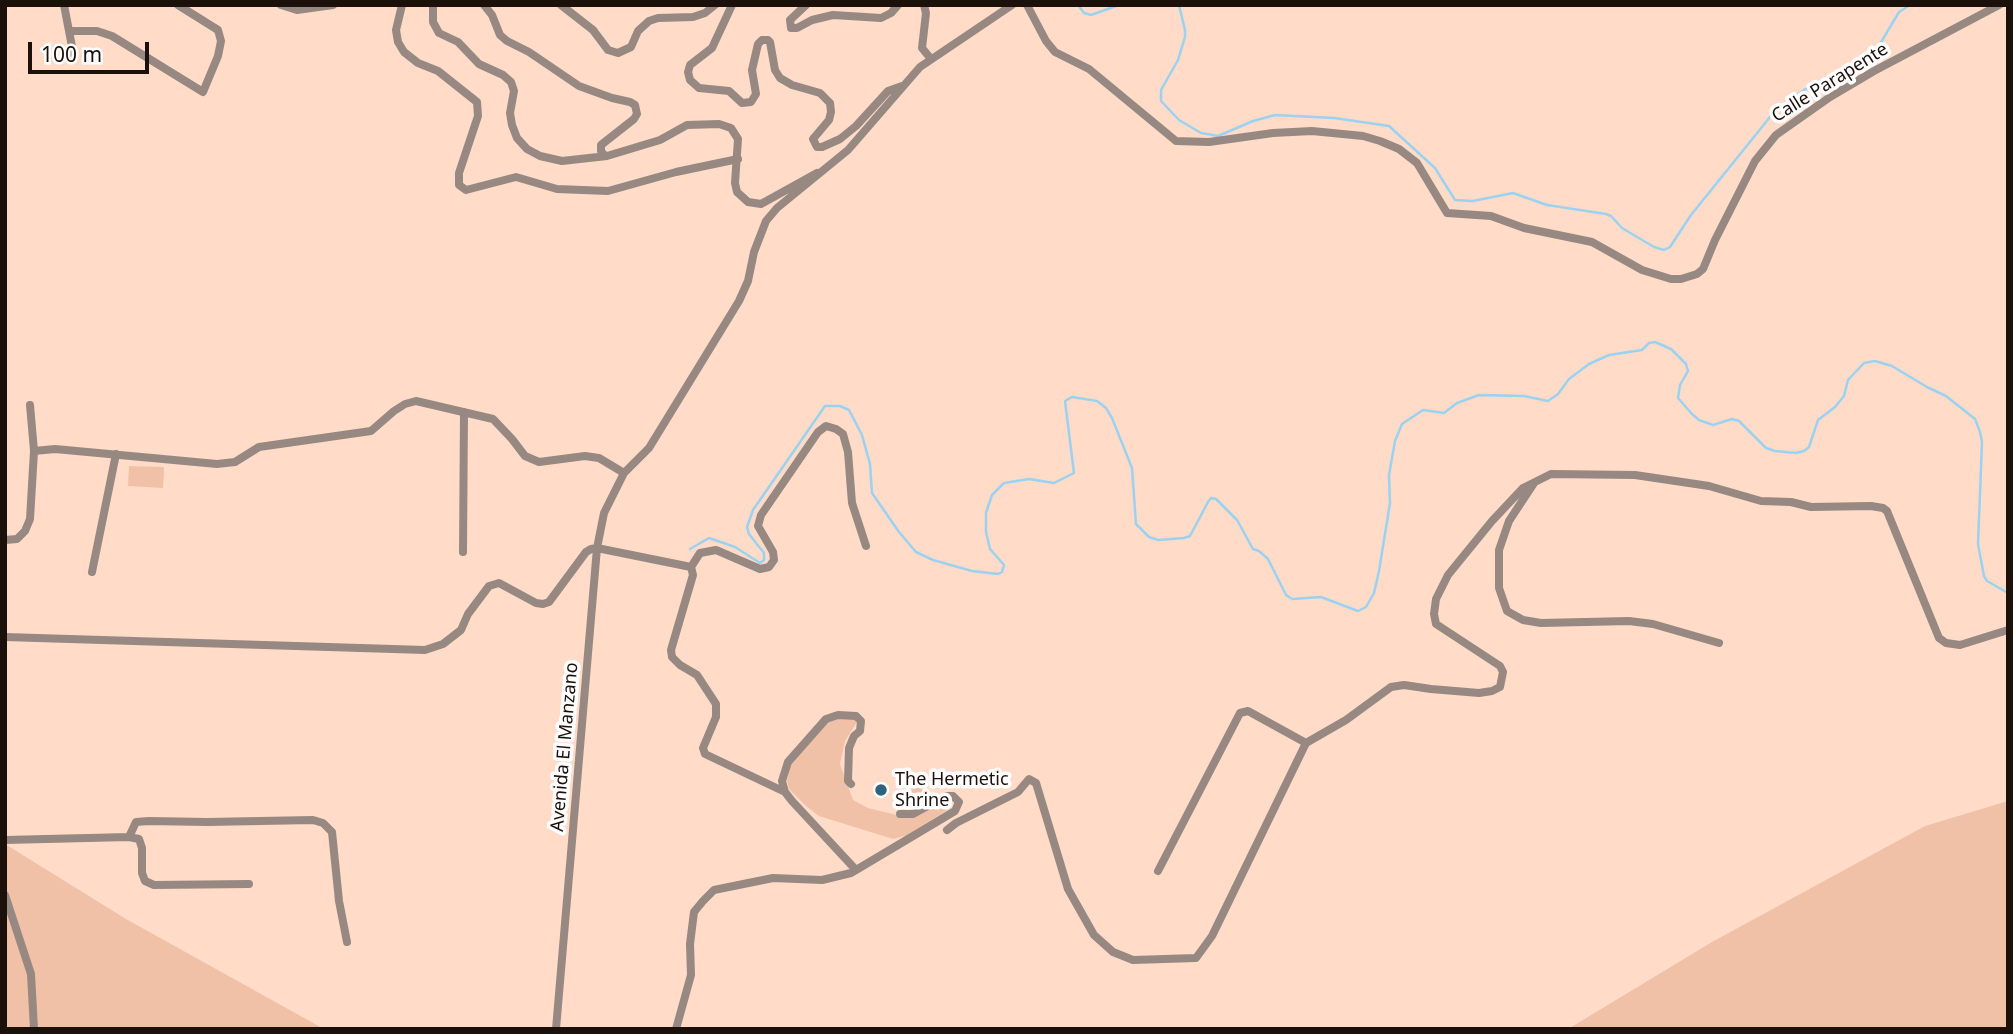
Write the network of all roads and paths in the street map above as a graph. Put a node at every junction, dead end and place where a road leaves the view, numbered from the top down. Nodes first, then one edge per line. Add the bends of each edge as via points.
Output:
1 (64, 5) edge
2 (178, 5) edge
3 (281, 5) edge
4 (333, 5) edge
5 (401, 5) edge
6 (433, 5) edge
7 (484, 5) edge
8 (561, 5) edge
9 (715, 5) edge
10 (732, 5) edge
11 (806, 5) edge
12 (898, 5) edge
13 (924, 5) edge
14 (1012, 5) edge
15 (1027, 5) edge
16 (1999, 5) edge
17 (69, 31) junction
18 (74, 57) dead end
19 (931, 59) junction
20 (902, 86) junction
21 (607, 156) junction
22 (738, 159) junction
23 (827, 169) junction
24 (30, 405) dead end
25 (464, 412) junction
26 (34, 451) junction
27 (116, 454) junction
28 (624, 473) junction
29 (1536, 481) junction
30 (5, 540) edge
31 (866, 546) dead end
32 (597, 548) junction
33 (463, 552) dead end
34 (691, 567) junction
35 (92, 572) dead end
36 (2008, 630) edge
37 (5, 637) edge
38 (1719, 643) dead end
39 (1306, 743) junction
40 (851, 784) dead end
41 (785, 792) junction
42 (900, 814) dead end
43 (947, 830) dead end
44 (129, 837) junction
45 (5, 840) edge
46 (856, 870) junction
47 (1157, 871) dead end
48 (249, 884) dead end
49 (5, 895) edge
50 (347, 942) dead end
51 (34, 1029) edge
52 (556, 1029) edge
53 (676, 1029) edge

1 - 17 street
2 - 17 street via 218,30 218,56 203,92 112,36
3 - 4 street via 297,10
5 - 22 street via 396,30 404,52 438,71 477,102 478,116 459,173 460,185 466,190 516,177 557,189 608,191
6 - 21 street via 433,22 439,33 511,82 512,125 527,149 562,161
7 - 21 street via 508,41 579,86 635,105 634,119 601,145
8 - 9 street via 593,30 608,50 618,53 631,47 649,21 693,17
10 - 20 street via 712,48 691,65 690,80 699,88 729,91 742,103 751,102 756,94 752,70 758,44 768,40 780,78 820,93 830,103 829,120 813,139 817,147 840,139 888,91
11 - 12 street via 790,20 791,28 833,15 881,18
13 - 19 street via 922,48
14 - 19 street
15 - 16 street, Calle Parapente via 1055,52 1089,69 1176,141 1209,142 1300,131 1363,136 1390,144 1412,158 1447,213 1491,216 1592,242 1642,270 1671,279 1691,277 1703,269 1755,161 1776,135 1874,71
17 - 18 street
19 - 20 street
20 - 23 street
21 - 22 street via 699,123 734,131
22 - 23 street via 737,192 757,205
23 - 28 street, Avenida El Manzano via 766,221 739,301 649,448
24 - 26 street
25 - 27 street via 416,401 394,411 371,431 259,447 234,461 217,464
25 - 28 street via 493,419 525,456 539,463 599,457
25 - 33 street
26 - 27 street
26 - 30 street via 30,519 17,539
27 - 35 street
28 - 32 street, Avenida El Manzano via 604,513
29 - 36 street via 1551,474 1635,475 1709,486 1761,501 1883,508 1939,638 1960,645
29 - 38 street via 1509,521 1499,550 1499,589 1507,611 1541,623 1653,624
29 - 39 street via 1492,521 1448,575 1436,599 1436,624 1500,666 1500,687 1479,693 1391,687
31 - 34 street via 852,503 843,434 826,426 761,515 758,526 773,552 769,567 760,569 716,550 699,553
32 - 34 street
32 - 37 street via 586,552 549,602 543,604 499,583 489,586 461,630 425,650
32 - 52 street, Avenida El Manzano
34 - 41 street via 693,575 671,650 680,665 697,675 716,704 705,754
39 - 43 street via 1212,936 1196,958 1133,960 1113,952 1094,935 1068,889 1036,783 1029,779 1018,792
39 - 47 street via 1248,711 1240,713
40 - 41 street via 849,748 861,721 849,714 838,715 826,719 788,762 782,781
41 - 46 street
42 - 46 street via 913,814 946,796 959,802 955,811
44 - 45 street
44 - 48 street via 139,839 142,873 145,881 154,885
44 - 50 street via 136,822 323,822 332,832
46 - 53 street via 822,880 773,878 714,890 694,912 691,975
49 - 51 street via 31,974

